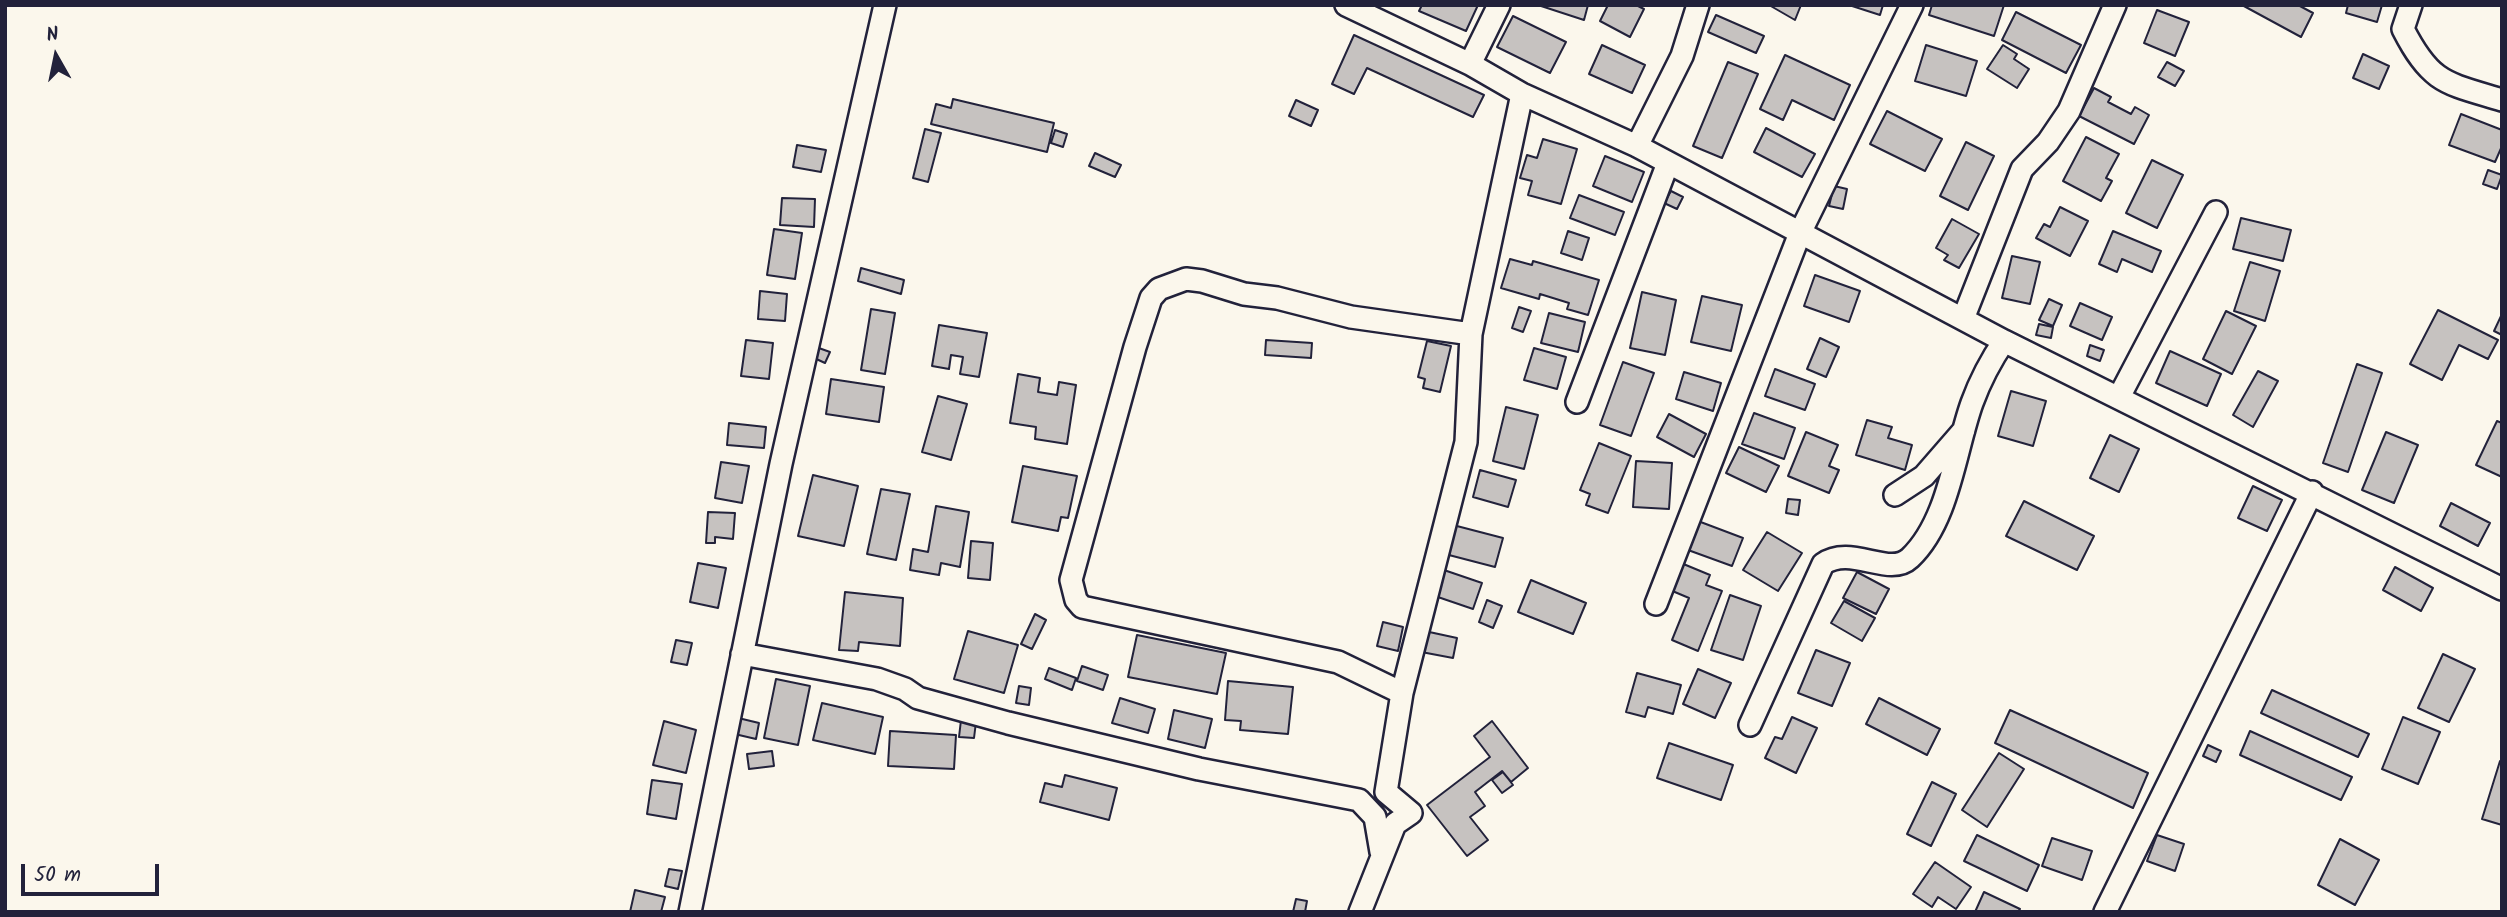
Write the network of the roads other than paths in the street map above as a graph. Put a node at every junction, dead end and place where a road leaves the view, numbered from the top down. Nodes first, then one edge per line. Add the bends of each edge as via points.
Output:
1 (885, 5) edge
2 (1346, 5) edge
3 (1499, 5) edge
4 (1698, 5) edge
5 (1913, 5) edge
6 (2115, 5) edge
7 (2411, 5) edge
8 (1470, 64) junction
9 (1522, 94) junction
10 (2502, 100) edge
11 (1637, 146) junction
12 (1668, 163) junction
13 (2216, 212) dead end
14 (1800, 233) junction
15 (1963, 319) junction
16 (1471, 334) junction
17 (2004, 341) junction
18 (2119, 397) junction
19 (1577, 402) dead end
20 (1965, 428) junction
21 (2312, 492) junction
22 (1895, 495) dead end
23 (2502, 589) edge
24 (1656, 604) dead end
25 (742, 654) junction
26 (1402, 693) junction
27 (1750, 725) dead end
28 (1386, 792) junction
29 (1359, 800) junction
30 (1381, 852) junction
31 (690, 912) edge
32 (1360, 912) edge
33 (2105, 912) edge

1 - 25 street
2 - 8 street
3 - 8 street
4 - 11 street via 1682,56
5 - 14 street
6 - 15 street via 2069,111 2022,169
7 - 10 street via 2403,29 2415,55 2446,83
8 - 9 street
9 - 11 street
9 - 16 street
11 - 12 street
12 - 14 street
12 - 19 street
13 - 18 street
14 - 15 street
14 - 24 street
15 - 17 street
16 - 26 street via 1466,442
16 - 26 street via 1351,317 1202,281 1186,279 1159,289 1151,298 1135,346 1071,580 1082,607 1338,662
17 - 18 street
17 - 20 street via 1972,403
18 - 21 street
20 - 22 street via 1924,475
20 - 27 street via 1955,472 1933,524 1910,558 1899,564 1833,557 1823,565
21 - 23 street
21 - 33 street
25 - 29 street via 877,678 918,698 1008,723 1199,769
25 - 31 street
26 - 28 street
28 - 29 street
28 - 30 street via 1411,813 1395,824
29 - 30 street via 1375,817
30 - 32 street

